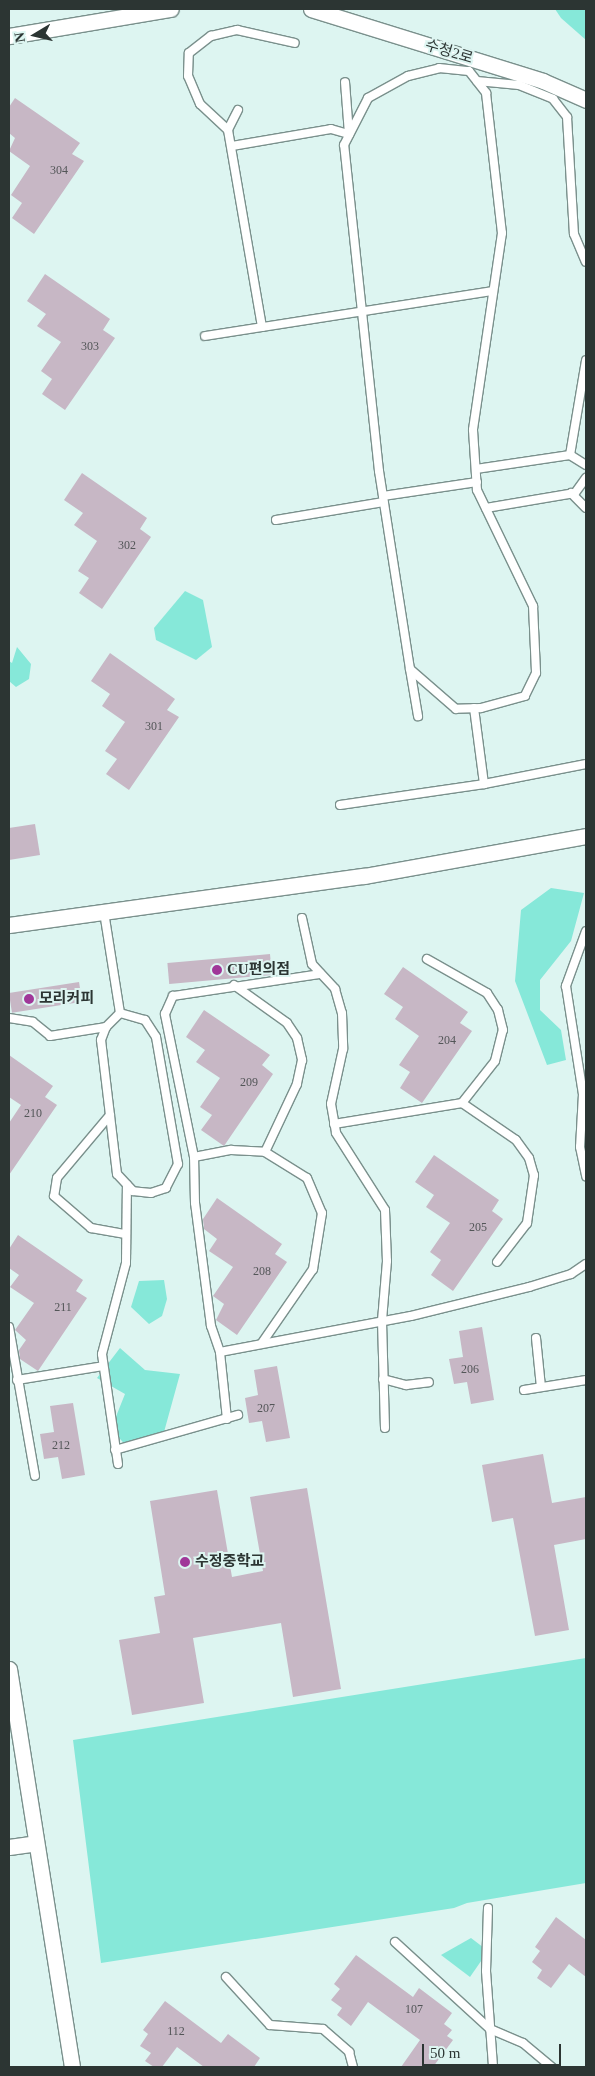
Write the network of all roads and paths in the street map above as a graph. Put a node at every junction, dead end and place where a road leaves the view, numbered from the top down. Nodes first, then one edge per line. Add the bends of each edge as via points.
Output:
1 (172, 9) edge
2 (311, 9) edge
3 (9, 36) edge
4 (296, 42) dead end
5 (345, 82) dead end
6 (477, 82) junction
7 (586, 100) edge
8 (238, 110) dead end
9 (228, 130) junction
10 (349, 134) junction
11 (232, 146) junction
12 (586, 262) edge
13 (493, 291) junction
14 (362, 311) junction
15 (262, 327) junction
16 (205, 336) dead end
17 (586, 360) edge
18 (570, 455) junction
19 (586, 465) edge
20 (476, 469) junction
21 (586, 478) edge
22 (477, 482) junction
23 (570, 493) junction
24 (384, 499) junction
25 (486, 508) junction
26 (586, 508) edge
27 (276, 520) dead end
28 (410, 669) junction
29 (474, 708) junction
30 (418, 716) dead end
31 (586, 764) edge
32 (484, 784) junction
33 (340, 805) dead end
34 (586, 836) edge
35 (104, 912) junction
36 (302, 918) dead end
37 (9, 925) edge
38 (586, 931) edge
39 (427, 959) dead end
40 (320, 974) junction
41 (234, 985) junction
42 (120, 1013) junction
43 (9, 1018) edge
44 (166, 1023) junction
45 (106, 1027) junction
46 (149, 1027) junction
47 (585, 1093) edge
48 (462, 1103) junction
49 (110, 1115) junction
50 (334, 1124) junction
51 (265, 1152) junction
52 (194, 1157) junction
53 (586, 1176) edge
54 (127, 1185) junction
55 (125, 1234) junction
56 (497, 1262) dead end
57 (586, 1264) edge
58 (382, 1321) junction
59 (9, 1327) edge
60 (536, 1338) dead end
61 (262, 1343) junction
62 (220, 1352) junction
63 (103, 1366) junction
64 (383, 1379) junction
65 (17, 1380) junction
66 (586, 1380) edge
67 (429, 1382) dead end
68 (541, 1387) junction
69 (524, 1390) dead end
70 (238, 1415) dead end
71 (227, 1419) junction
72 (385, 1428) dead end
73 (115, 1450) junction
74 (118, 1464) dead end
75 (35, 1476) dead end
76 (9, 1669) edge
77 (36, 1842) junction
78 (9, 1847) edge
79 (488, 1908) dead end
80 (395, 1942) dead end
81 (226, 1977) dead end
82 (490, 2029) junction
83 (72, 2067) edge
84 (353, 2067) edge
85 (493, 2067) edge
86 (552, 2067) edge

1 - 3 street
2 - 7 street, 수청2로 via 543,82
4 - 9 lane via 238,30 211,36 189,53 188,76 200,104
5 - 10 lane
6 - 10 lane via 469,71 439,68 408,76 368,98
6 - 12 lane via 519,85 553,99 567,117 574,234
6 - 13 lane via 486,93 502,233
8 - 9 lane
9 - 11 lane
10 - 11 lane via 331,129
10 - 14 lane via 344,145
11 - 15 lane
13 - 14 lane
13 - 20 lane via 472,430
14 - 15 lane
14 - 24 lane
15 - 16 lane
17 - 18 lane
18 - 19 lane
18 - 20 lane
20 - 22 lane
21 - 23 lane
22 - 24 lane
22 - 25 lane
23 - 25 lane
23 - 26 lane
24 - 27 lane
24 - 28 lane
25 - 29 lane via 533,606 536,673 525,696
28 - 29 lane via 456,708
28 - 30 lane
29 - 32 lane
31 - 32 lane
32 - 33 lane
34 - 35 street via 364,876
35 - 37 street
35 - 42 lane
36 - 40 lane via 307,948
38 - 47 lane via 566,986
39 - 48 lane via 487,993 498,1010 503,1030 495,1062
40 - 41 lane
40 - 50 lane via 335,989 342,1013 343,1049 331,1104
41 - 44 lane via 173,996 164,1014
41 - 51 lane via 286,1023 297,1038 302,1060 297,1084
42 - 45 lane
42 - 46 lane via 145,1020
43 - 45 lane via 33,1022 50,1036
44 - 46 lane
44 - 52 lane
45 - 49 lane via 100,1040
46 - 54 lane via 156,1037 178,1164 166,1188 151,1193 133,1191
47 - 53 lane via 580,1147
48 - 50 lane
48 - 56 lane via 516,1140 529,1158 534,1175 527,1222
49 - 54 lane via 117,1174
49 - 55 lane via 57,1178 54,1196 91,1228
50 - 58 lane via 336,1133 384,1210 387,1261
51 - 52 lane via 231,1150
51 - 61 lane via 307,1178 322,1213 313,1269
52 - 62 lane via 195,1202 210,1317
54 - 55 lane
55 - 63 lane via 126,1263 102,1354
57 - 58 lane via 571,1274 529,1287
58 - 61 lane
58 - 64 lane
59 - 65 lane
60 - 68 lane
61 - 62 lane
62 - 71 lane
63 - 65 lane
63 - 73 lane
64 - 67 lane via 406,1385
64 - 72 lane
65 - 75 lane
66 - 68 lane
68 - 69 lane
70 - 71 lane
71 - 73 lane
73 - 74 lane
76 - 77 street
77 - 78 street
77 - 83 street
79 - 82 lane via 486,1972
80 - 82 lane
81 - 84 lane via 270,2025 323,2029 349,2052
82 - 85 lane
82 - 86 lane via 523,2044

